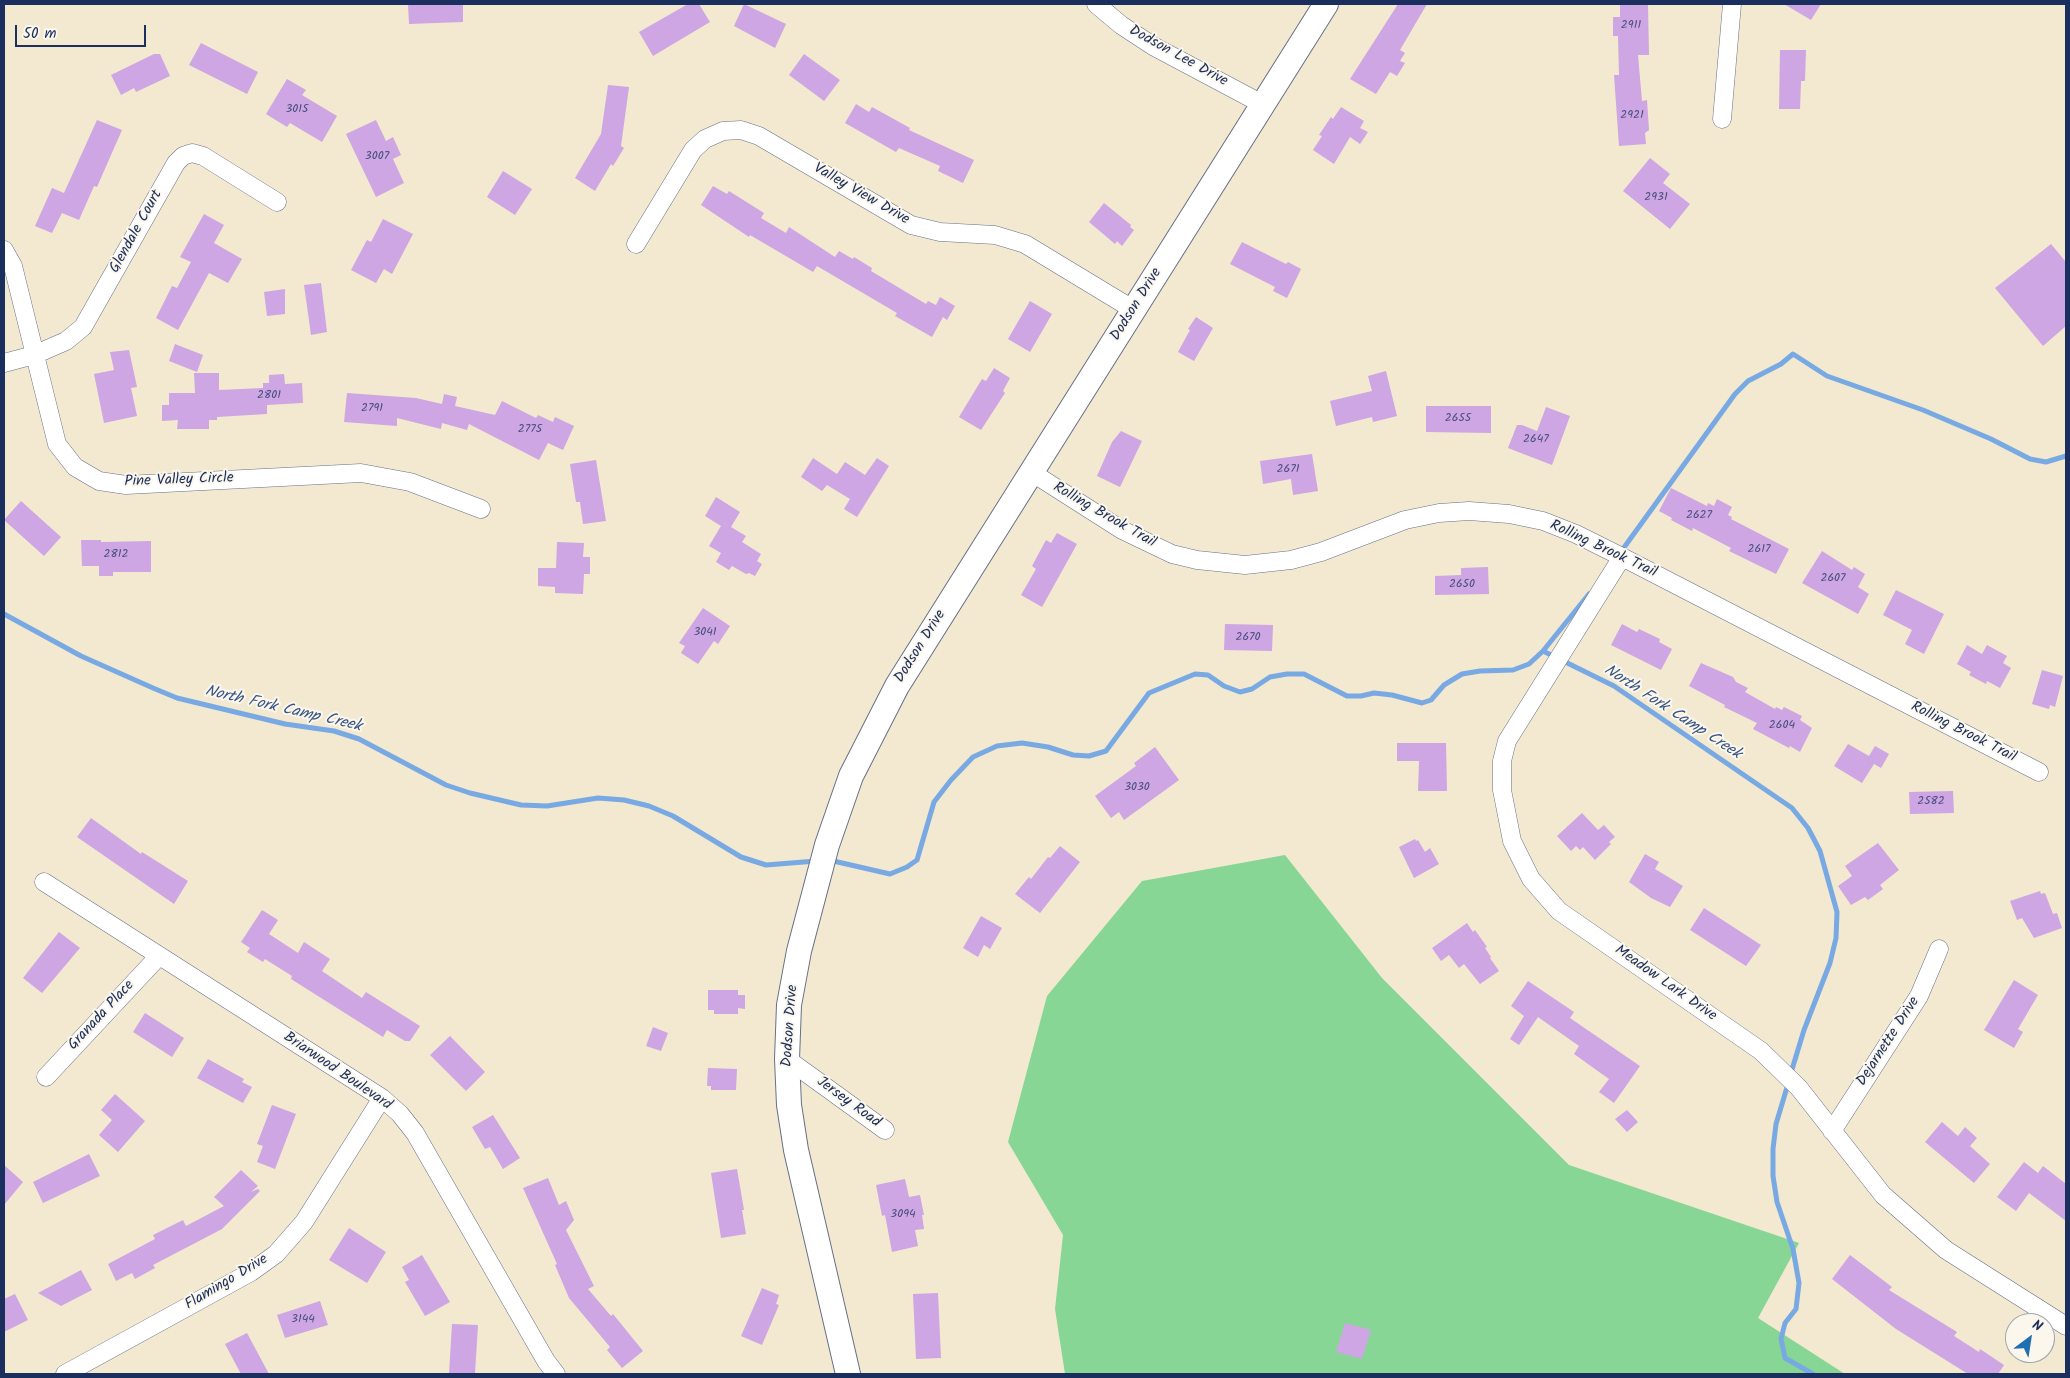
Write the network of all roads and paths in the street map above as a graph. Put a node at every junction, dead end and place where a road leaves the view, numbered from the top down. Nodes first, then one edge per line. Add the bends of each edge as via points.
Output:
1 (1096, 4) edge
2 (1326, 4) edge
3 (1732, 4) edge
4 (1264, 105) junction
5 (1722, 119) dead end
6 (277, 202) dead end
7 (636, 244) dead end
8 (4, 250) edge
9 (1134, 310) junction
10 (34, 355) junction
11 (4, 363) edge
12 (1031, 472) junction
13 (481, 509) dead end
14 (1622, 557) junction
15 (2039, 772) dead end
16 (44, 882) dead end
17 (1939, 949) dead end
18 (159, 956) junction
19 (787, 1059) junction
20 (46, 1077) dead end
21 (382, 1098) junction
22 (885, 1130) dead end
23 (1832, 1131) junction
24 (2066, 1326) edge
25 (547, 1370) edge
26 (65, 1374) edge
27 (848, 1374) edge

1 - 4 street, Dodson Lee Drive via 1120,25 1154,46
2 - 4 street, Dodson Drive
3 - 5 street
4 - 9 street, Dodson Drive
6 - 10 street, Glendale Court via 204,156 192,153 183,156 176,163 83,327 66,341
7 - 9 street, Valley View Drive via 693,150 705,139 722,131 741,130 759,136 911,225 940,232 995,235 1025,244
8 - 10 street, Pine Valley Circle via 13,266
9 - 12 street, Dodson Drive
10 - 11 street, Glendale Court
10 - 13 street, Pine Valley Circle via 57,444 76,467 100,481 126,485 361,474 410,482
12 - 14 street, Rolling Brook Trail via 1122,530 1172,554 1197,560 1245,565 1292,560 1405,520 1470,511 1543,521
12 - 19 street, Dodson Drive via 896,686 851,776 827,845 798,951 789,1005
14 - 15 street, Rolling Brook Trail
14 - 23 street, Meadow Lark Drive via 1507,741 1502,761 1502,790 1512,841 1531,879 1559,911 1761,1051 1799,1088
16 - 18 street, Briarwood Boulevard
17 - 23 street, Dejarnette Drive via 1919,996
18 - 20 street, Granada Place
18 - 21 street, Briarwood Boulevard
19 - 22 street, Jersey Road
19 - 27 street, Dodson Drive via 789,1105 796,1150
21 - 25 street, Briarwood Boulevard via 415,1133
21 - 26 street, Flamingo Drive via 304,1222 276,1254 250,1272
23 - 24 street, Meadow Lark Drive via 1883,1195 1946,1250

